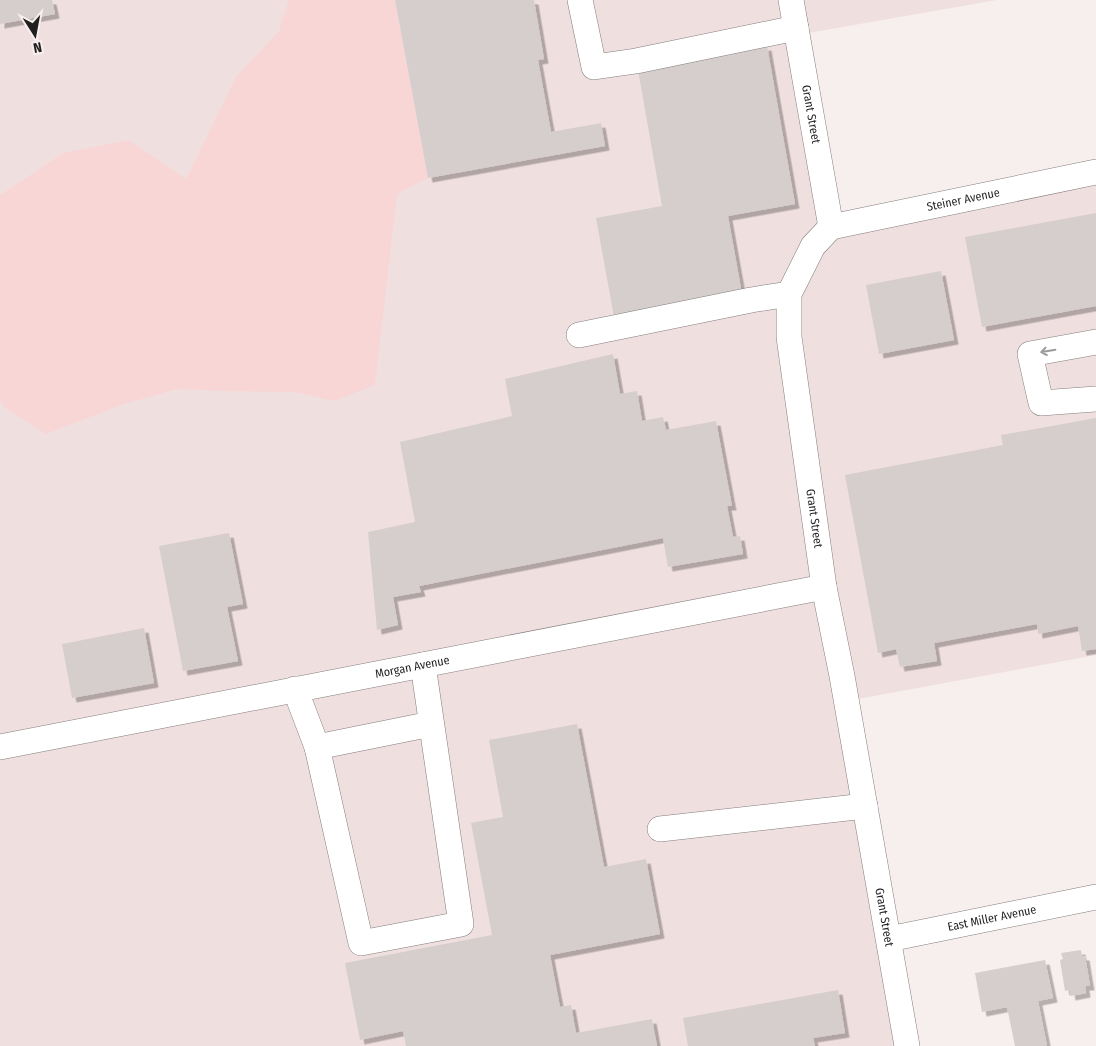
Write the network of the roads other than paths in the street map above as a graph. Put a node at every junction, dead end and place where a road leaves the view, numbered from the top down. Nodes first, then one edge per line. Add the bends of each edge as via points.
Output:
1 (580, 0) edge
2 (791, 0) edge
3 (796, 28) junction
4 (1096, 172) edge
5 (831, 227) junction
6 (789, 294) junction
7 (579, 335) dead end
8 (1096, 342) edge
9 (1096, 399) edge
10 (824, 587) junction
11 (423, 665) junction
12 (295, 690) junction
13 (431, 724) junction
14 (0, 747) edge
15 (317, 747) junction
16 (865, 806) junction
17 (660, 829) dead end
18 (1096, 897) edge
19 (889, 939) junction
20 (908, 1046) edge

1 - 3 street via 594,68
2 - 3 street, Grant Street
3 - 5 street, Grant Street
4 - 5 street, Steiner Avenue
5 - 6 street, Grant Street via 813,246
6 - 7 street
6 - 10 street, Grant Street via 788,337
8 -> 9 street via 1030,354 1041,403
10 - 11 street, Morgan Avenue
10 - 16 street, Grant Street
11 - 12 street, Morgan Avenue
11 - 13 street
12 - 14 street, Morgan Avenue
12 - 15 street
13 - 15 street
13 - 15 street via 461,924 361,943
16 - 17 street
16 - 19 street, Grant Street
18 - 19 street, East Miller Avenue
19 - 20 street, Grant Street

